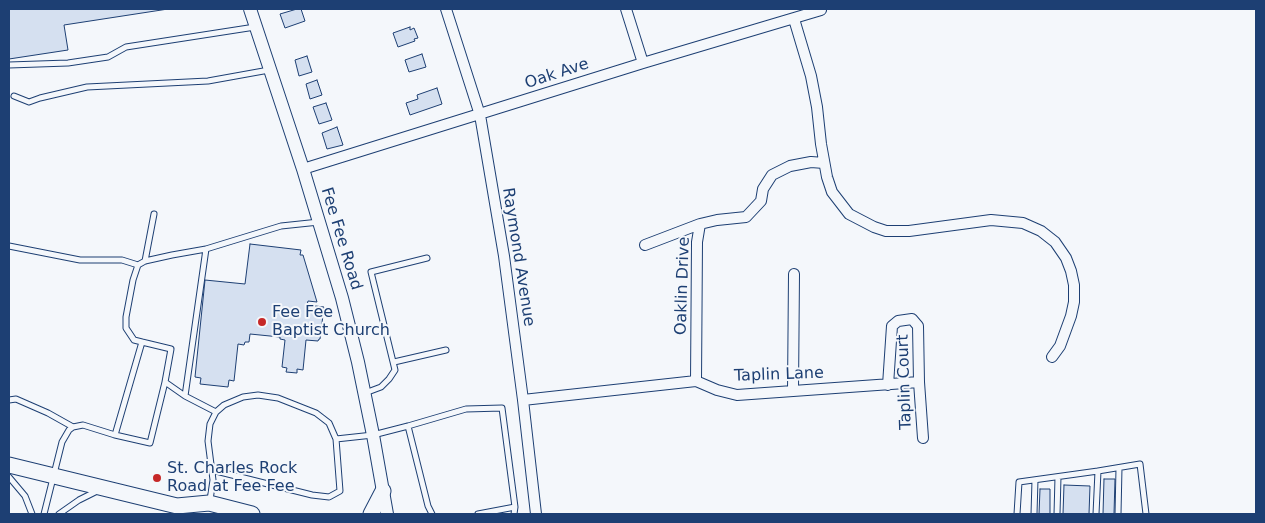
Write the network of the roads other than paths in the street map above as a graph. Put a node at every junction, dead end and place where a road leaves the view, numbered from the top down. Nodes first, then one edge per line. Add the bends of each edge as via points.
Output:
1 (250, 9) edge
2 (446, 9) edge
3 (626, 9) edge
4 (821, 10) dead end
5 (794, 19) junction
6 (255, 26) junction
7 (643, 63) junction
8 (9, 65) edge
9 (270, 70) junction
10 (14, 96) dead end
11 (480, 114) junction
12 (824, 162) junction
13 (303, 169) junction
14 (154, 214) dead end
15 (319, 222) junction
16 (700, 224) junction
17 (645, 245) dead end
18 (9, 246) edge
19 (206, 249) junction
20 (427, 258) dead end
21 (145, 261) junction
22 (138, 265) junction
23 (794, 274) dead end
24 (142, 342) junction
25 (446, 350) dead end
26 (1052, 357) dead end
27 (394, 362) junction
28 (696, 381) junction
29 (165, 382) junction
30 (919, 382) junction
31 (888, 385) junction
32 (793, 390) junction
33 (365, 394) junction
34 (185, 396) junction
35 (9, 400) edge
36 (523, 400) junction
37 (216, 412) junction
38 (408, 426) junction
39 (73, 427) junction
40 (115, 435) junction
41 (373, 435) junction
42 (923, 438) dead end
43 (336, 439) junction
44 (9, 465) edge
45 (1118, 468) junction
46 (212, 470) junction
47 (1098, 471) junction
48 (54, 476) junction
49 (9, 477) edge
50 (1058, 477) junction
51 (1035, 480) junction
52 (103, 488) junction
53 (383, 492) junction
54 (209, 503) junction
55 (514, 507) junction
56 (183, 510) edge
57 (32, 514) edge
58 (44, 514) edge
59 (59, 514) edge
60 (252, 514) edge
61 (371, 514) edge
62 (387, 514) edge
63 (432, 514) edge
64 (478, 514) edge
65 (514, 514) edge
66 (536, 514) edge
67 (1017, 514) edge
68 (1034, 514) edge
69 (1057, 514) edge
70 (1096, 514) edge
71 (1118, 514) edge
72 (1146, 514) edge

1 - 6 street, Fee Fee Road
2 - 11 street, Raymond Avenue
3 - 7 street
4 - 5 street, Oak Ave
5 - 7 street, Oak Ave
5 - 12 street via 811,76
6 - 8 lane via 126,47 108,57
6 - 9 street, Fee Fee Road
7 - 11 street, Oak Ave
9 - 10 lane via 208,81 87,87 29,102
9 - 13 street, Fee Fee Road
11 - 13 street, Oak Ave
11 - 36 street, Raymond Avenue via 504,256
12 - 16 street, Oaklin Drive via 790,166 772,175 763,189 761,201 746,217
12 - 26 street via 832,192 849,214 886,231 909,232 991,220 1023,222 1055,242 1071,272 1074,302 1060,346
13 - 15 street, Fee Fee Road
14 - 21 lane
15 - 19 lane via 281,226
15 - 33 street, Fee Fee Road via 342,298
16 - 17 street
16 - 28 street, Oaklin Drive via 697,242
18 - 22 lane via 80,260 122,260
19 - 21 lane
19 - 34 lane
20 - 27 lane via 371,272
21 - 22 lane
22 - 24 lane via 126,328 134,340
23 - 32 street
24 - 29 lane via 171,349
24 - 40 lane
25 - 27 lane
27 - 33 lane via 389,379
28 - 32 street, Taplin Lane via 737,394
28 - 36 street, Taplin Lane
29 - 34 lane
29 - 40 lane via 150,443
30 - 31 street, Taplin Lane
30 - 31 street, Taplin Court via 918,326 912,319 904,319 892,326
30 - 42 street, Taplin Court
31 - 32 street, Taplin Lane
33 - 41 street, Fee Fee Road
34 - 37 lane
35 - 39 lane via 16,399
36 - 66 street, Raymond Avenue
37 - 43 lane via 243,397 278,398 316,413 329,423
37 - 46 lane via 209,432
38 - 41 lane
38 - 55 lane via 466,409 502,408
38 - 63 lane
39 - 40 lane via 83,425
39 - 48 lane via 65,434
41 - 43 lane
41 - 53 street, Fee Fee Road
43 - 46 lane via 340,491 329,497
44 - 48 main road
45 - 47 lane
45 - 71 lane
45 - 72 lane via 1140,464
46 - 54 lane
47 - 50 lane
47 - 70 lane
48 - 52 main road
48 - 58 lane
49 - 57 lane via 25,496
50 - 51 lane
50 - 69 lane
51 - 67 lane via 1019,482
51 - 68 lane
52 - 56 main road
52 - 59 lane
53 - 61 main road
53 - 62 street, Fee Fee Road
54 - 56 main road
54 - 60 main road
55 - 64 lane
55 - 65 lane

